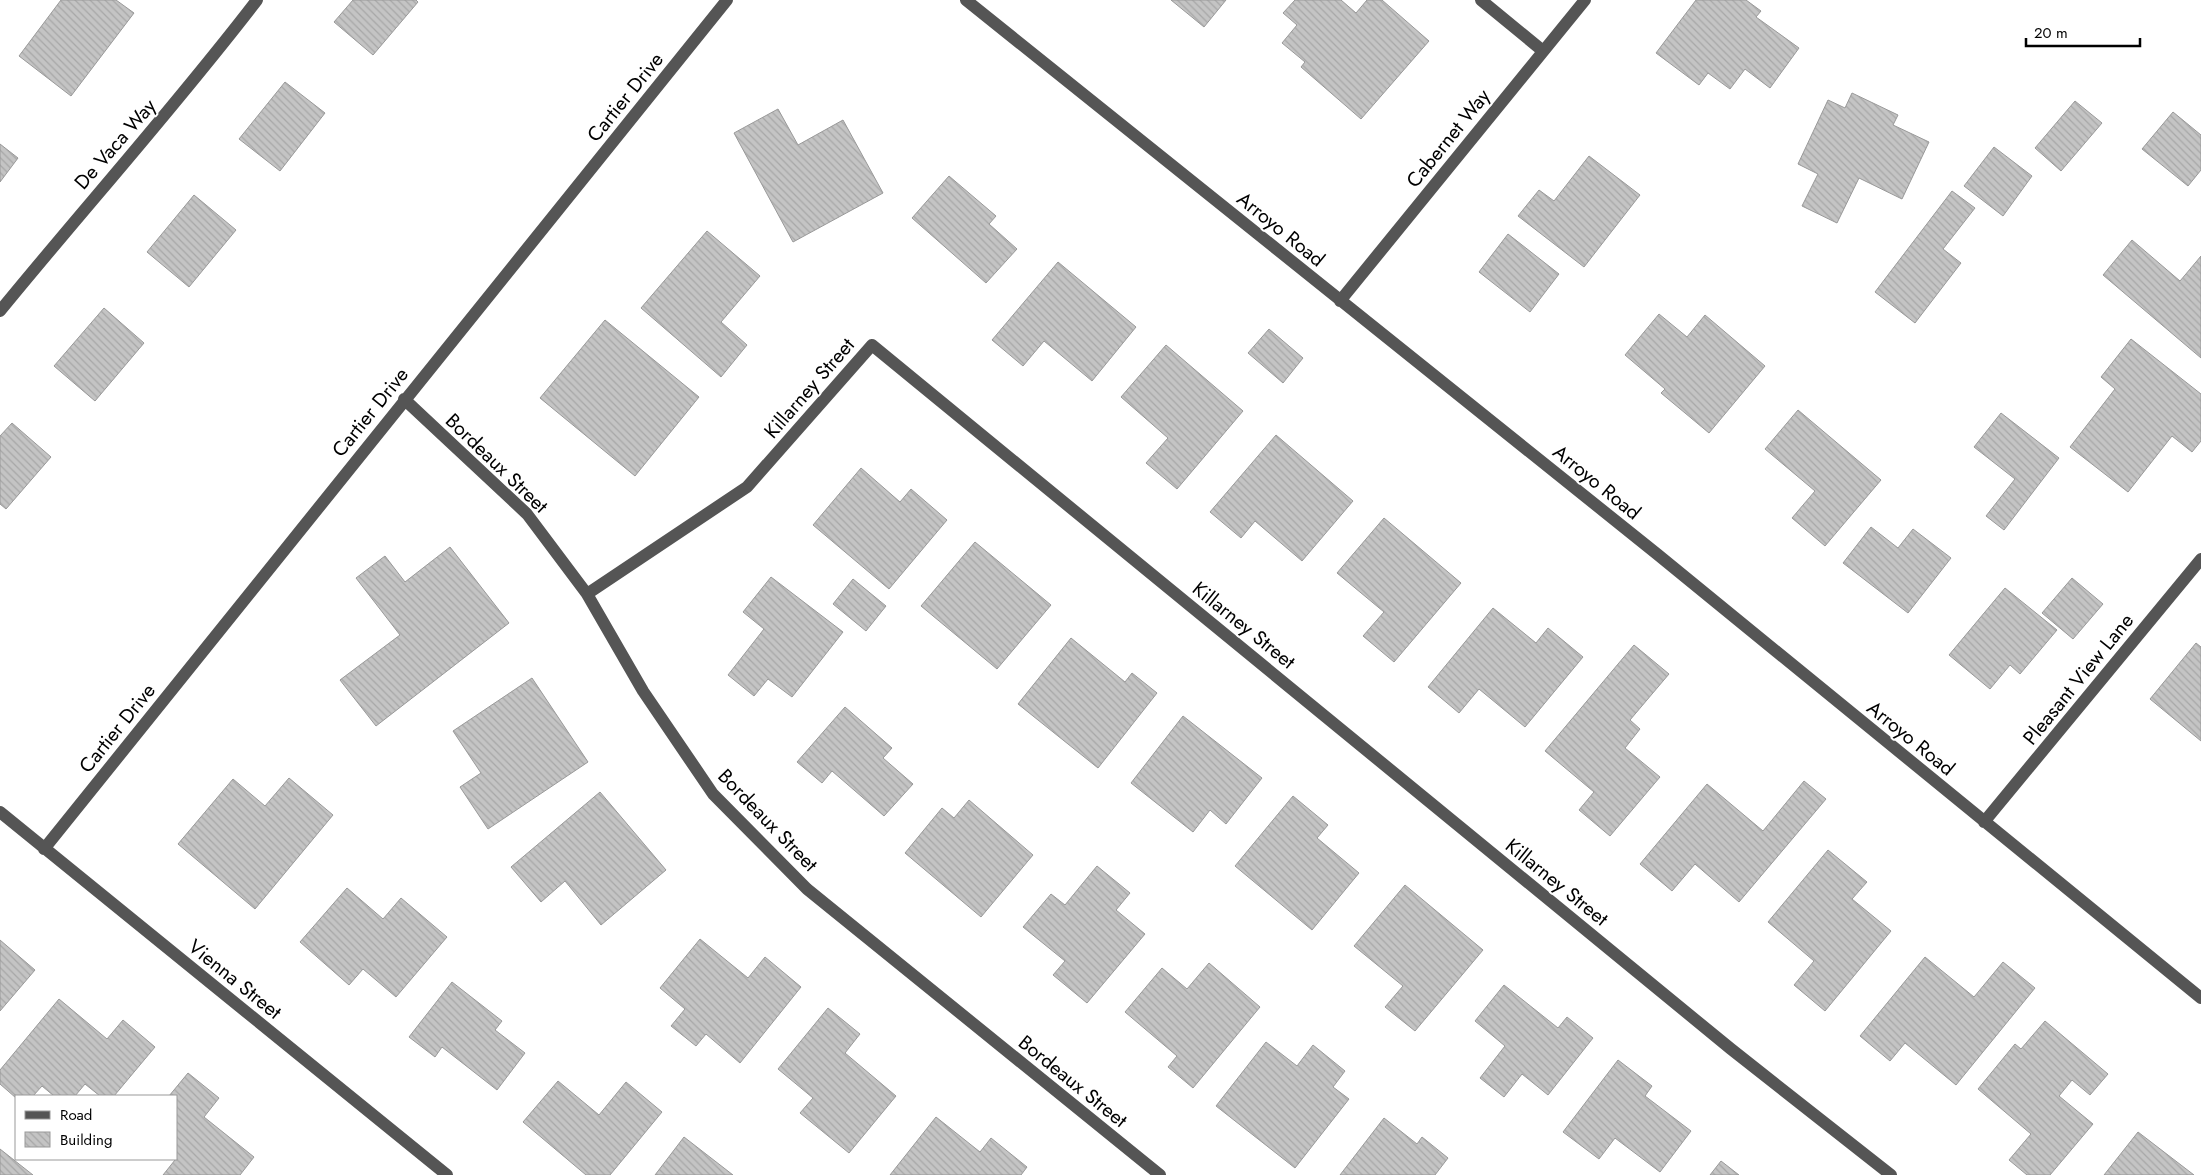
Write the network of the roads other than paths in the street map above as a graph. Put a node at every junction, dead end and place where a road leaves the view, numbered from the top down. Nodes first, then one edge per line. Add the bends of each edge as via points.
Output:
1 (257, 0) edge
2 (727, 0) edge
3 (966, 0) edge
4 (1480, 0) edge
5 (1585, 0) edge
6 (1543, 51) junction
7 (1340, 300) junction
8 (0, 311) edge
9 (404, 399) junction
10 (2201, 559) edge
11 (587, 594) junction
12 (0, 812) edge
13 (1984, 822) junction
14 (44, 849) junction
15 (2201, 998) edge
16 (447, 1175) edge
17 (1160, 1175) edge
18 (1891, 1175) edge

1 - 8 street, De Vaca Way
2 - 9 street, Cartier Drive
3 - 7 street, Arroyo Road
4 - 6 street
5 - 6 street, Cabernet Way
6 - 7 street, Cabernet Way
7 - 13 street, Arroyo Road
9 - 11 street, Bordeaux Street via 527,514
9 - 14 street, Cartier Drive
10 - 13 street, Pleasant View Lane
11 - 17 street, Bordeaux Street via 643,692 713,794 807,889
11 - 18 street, Killarney Street via 747,486 872,345 1731,1049
12 - 14 street, Vienna Street
13 - 15 street, Arroyo Road
14 - 16 street, Vienna Street

